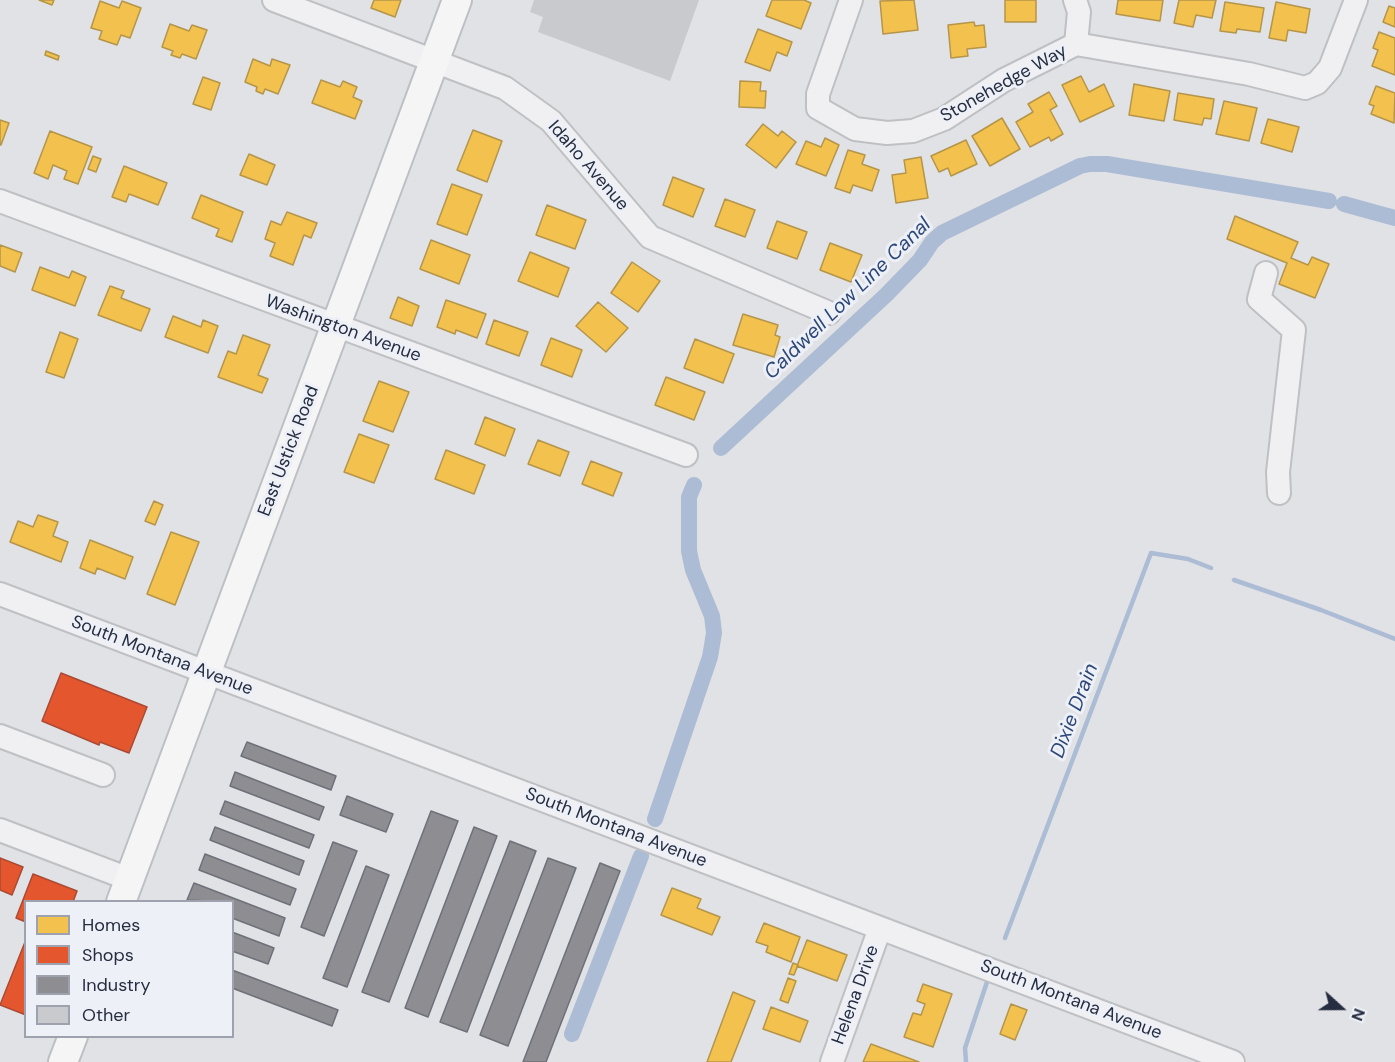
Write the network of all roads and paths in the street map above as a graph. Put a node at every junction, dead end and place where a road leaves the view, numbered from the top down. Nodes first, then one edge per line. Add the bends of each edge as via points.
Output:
1 (274, 0) edge
2 (457, 0) edge
3 (851, 0) edge
4 (1075, 0) edge
5 (1356, 0) edge
6 (1076, 44) junction
7 (435, 60) junction
8 (0, 201) edge
9 (1266, 273) dead end
10 (829, 313) dead end
11 (336, 326) junction
12 (686, 455) dead end
13 (1279, 493) dead end
14 (0, 594) edge
15 (206, 672) junction
16 (0, 736) edge
17 (103, 775) dead end
18 (0, 830) edge
19 (125, 890) edge
20 (880, 928) junction
21 (72, 1038) edge
22 (63, 1062) edge
23 (832, 1062) edge
24 (1233, 1062) edge

1 - 7 street, Idaho Avenue
2 - 7 main road, East Ustick Road
3 - 6 street, Stonehedge Way via 818,94 818,108 855,129 913,131 944,119 1004,80
4 - 6 street via 1079,12
5 - 6 street, Stonehedge Way via 1330,68 1305,88 1249,74
7 - 10 street, Idaho Avenue via 505,88 551,121 650,237
7 - 11 main road, East Ustick Road
8 - 11 street, Washington Avenue
9 - 13 street via 1259,299 1294,330
11 - 12 street, Washington Avenue
11 - 15 main road, East Ustick Road
14 - 15 street, South Montana Avenue
15 - 19 main road, East Ustick Road
15 - 20 street, South Montana Avenue
16 - 17 street
18 - 19 street
20 - 23 street, Helena Drive
20 - 24 street, South Montana Avenue
21 - 22 main road

